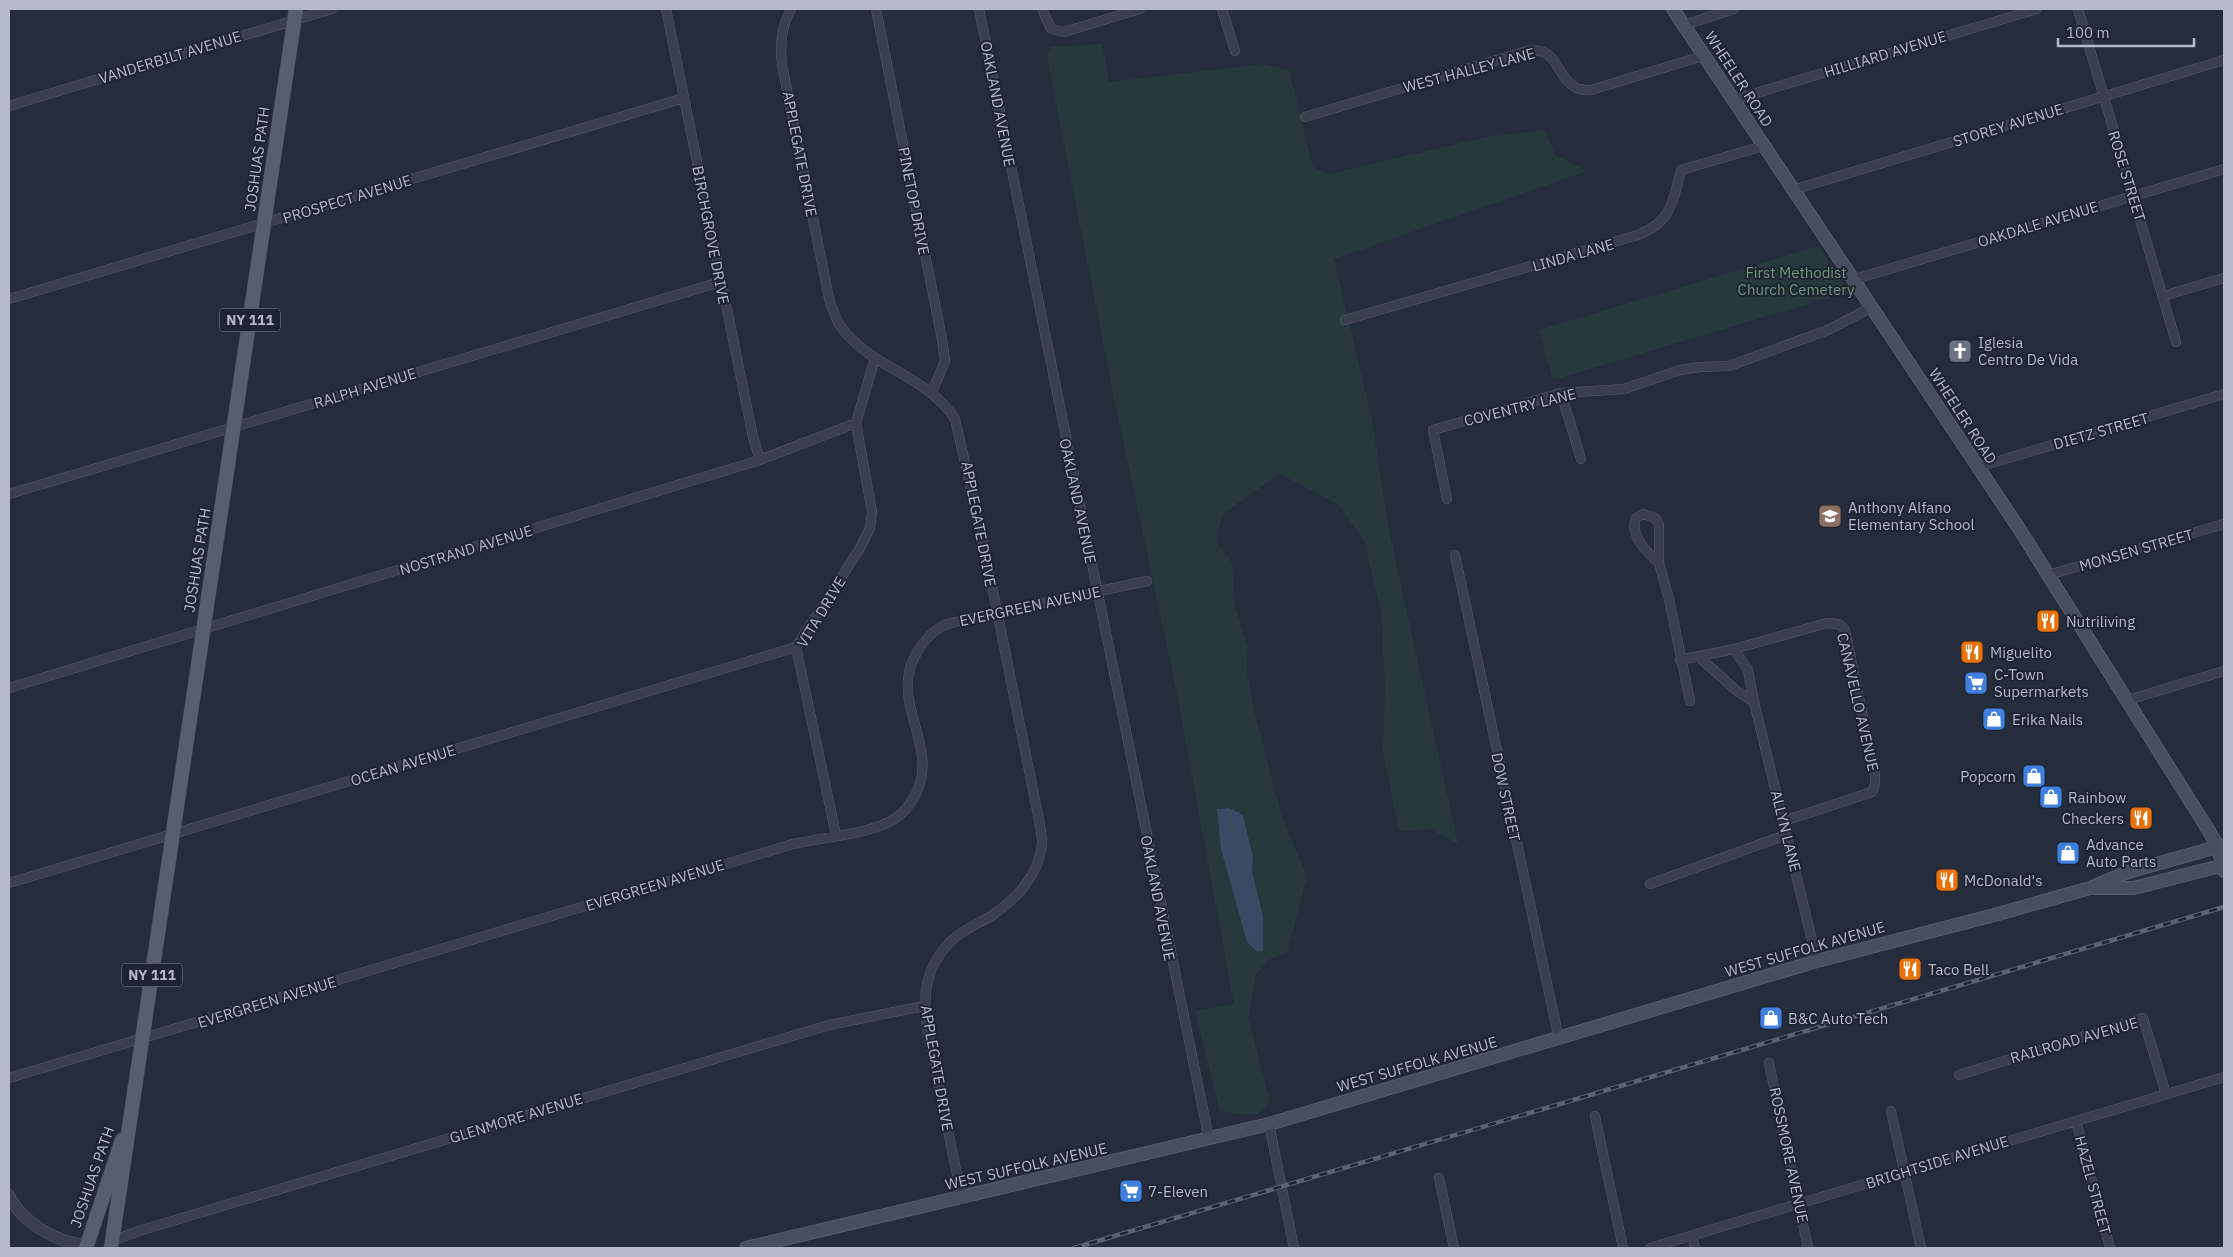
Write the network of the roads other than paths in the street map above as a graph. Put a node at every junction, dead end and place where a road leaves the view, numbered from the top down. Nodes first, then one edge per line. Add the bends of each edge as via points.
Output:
1 (332, 9) edge
2 (666, 9) edge
3 (791, 9) edge
4 (876, 9) edge
5 (979, 9) edge
6 (1042, 9) edge
7 (1140, 9) edge
8 (1222, 9) edge
9 (1673, 9) edge
10 (1734, 9) edge
11 (2037, 9) edge
12 (2078, 9) edge
13 (295, 14) edge
14 (1684, 25) junction
15 (1235, 52) dead end
16 (1703, 56) junction
17 (2224, 60) edge
18 (2103, 97) junction
19 (684, 98) junction
20 (1733, 100) junction
21 (9, 106) edge
22 (1306, 117) dead end
23 (1763, 146) junction
24 (2224, 168) edge
25 (1793, 190) junction
26 (2132, 195) junction
27 (264, 224) junction
28 (2224, 278) edge
29 (1852, 280) junction
30 (720, 282) junction
31 (2162, 296) junction
32 (9, 299) edge
33 (1872, 307) junction
34 (1346, 320) dead end
35 (2176, 342) dead end
36 (875, 358) junction
37 (932, 392) junction
38 (1561, 393) junction
39 (2224, 394) edge
40 (856, 423) junction
41 (234, 427) junction
42 (1581, 459) dead end
43 (760, 460) junction
44 (1978, 467) junction
45 (9, 494) edge
46 (1447, 499) dead end
47 (2224, 524) edge
48 (1454, 555) dead end
49 (1659, 563) junction
50 (2048, 575) junction
51 (1147, 581) dead end
52 (1097, 592) junction
53 (996, 612) junction
54 (203, 630) junction
55 (796, 647) junction
56 (1734, 649) junction
57 (1698, 656) junction
58 (1680, 660) junction
59 (2224, 671) edge
60 (9, 688) edge
61 (2128, 700) junction
62 (1690, 701) dead end
63 (1754, 702) junction
64 (1784, 821) junction
65 (173, 834) junction
66 (836, 835) junction
67 (1786, 835) junction
68 (2223, 858) edge
69 (9, 883) edge
70 (1650, 884) dead end
71 (2090, 888) junction
72 (1817, 961) junction
73 (924, 1006) junction
74 (142, 1039) junction
75 (1559, 1039) junction
76 (1770, 1063) dead end
77 (1959, 1075) dead end
78 (2224, 1077) edge
79 (9, 1078) edge
80 (2166, 1094) junction
81 (1890, 1112) dead end
82 (130, 1116) junction
83 (1595, 1116) dead end
84 (2076, 1121) junction
85 (1269, 1124) junction
86 (1209, 1139) junction
87 (1905, 1172) junction
88 (1439, 1178) dead end
89 (9, 1195) edge
90 (962, 1199) junction
91 (1799, 1204) junction
92 (1692, 1236) junction
93 (112, 1245) edge
94 (88, 1247) edge
95 (746, 1248) edge
96 (1294, 1248) edge
97 (1454, 1248) edge
98 (1623, 1248) edge
99 (1650, 1248) edge
100 (1695, 1248) edge
101 (1808, 1248) edge
102 (1921, 1248) edge
103 (2110, 1248) edge

1 - 13 street, VANDERBILT AVENUE
2 - 19 street, BIRCHGROVE DRIVE
3 - 36 street, APPLEGATE DRIVE via 780,46 782,65 830,303 841,327
4 - 37 street, PINETOP DRIVE via 942,339 945,360
5 - 52 street, OAKLAND AVENUE
6 - 7 street via 1051,29 1064,32
8 - 15 street
9 - 14 main road, WHEELER ROAD
10 - 14 street
11 - 20 street, HILLIARD AVENUE
12 - 18 street, ROSE STREET
13 - 21 street, VANDERBILT AVENUE
13 - 27 main road, JOSHUAS PATH / NY 111
14 - 16 main road, WHEELER ROAD
16 - 20 main road, WHEELER ROAD
16 - 22 street, WEST HALLEY LANE via 1591,90 1577,89 1551,56 1539,49
17 - 18 street, STOREY AVENUE
18 - 25 street, STOREY AVENUE
18 - 26 street, ROSE STREET
19 - 27 street, PROSPECT AVENUE
19 - 30 street, BIRCHGROVE DRIVE
20 - 23 main road, WHEELER ROAD
23 - 25 main road, WHEELER ROAD
23 - 34 street, LINDA LANE via 1681,170 1674,201 1666,217 1654,229
24 - 26 street, OAKDALE AVENUE
25 - 29 main road, WHEELER ROAD
26 - 29 street, OAKDALE AVENUE
26 - 31 street, ROSE STREET
27 - 32 street, PROSPECT AVENUE
27 - 41 main road, JOSHUAS PATH / NY 111
28 - 31 street
29 - 33 main road, WHEELER ROAD
30 - 41 street, RALPH AVENUE
30 - 43 street, BIRCHGROVE DRIVE
31 - 35 street, ROSE STREET
33 - 38 street, COVENTRY LANE via 1828,330 1729,366 1680,370 1624,389
33 - 44 main road, WHEELER ROAD
36 - 37 street, APPLEGATE DRIVE
36 - 40 street
37 - 53 street, APPLEGATE DRIVE via 946,404 962,442
38 - 42 street
38 - 46 street, COVENTRY LANE via 1433,430
39 - 44 street, DIETZ STREET
40 - 43 street, NOSTRAND AVENUE
40 - 55 street, VITA DRIVE via 872,512 870,528
41 - 45 street, RALPH AVENUE
41 - 54 main road, JOSHUAS PATH / NY 111
43 - 54 street, NOSTRAND AVENUE
44 - 50 main road, WHEELER ROAD
47 - 50 street, MONSEN STREET
48 - 75 street, DOW STREET
49 - 49 street via 1659,524 1655,518 1643,514 1636,518 1634,529 1644,549
49 - 58 street
50 - 61 main road, WHEELER ROAD
51 - 52 street, EVERGREEN AVENUE
52 - 53 street, EVERGREEN AVENUE
52 - 86 street, OAKLAND AVENUE
53 - 66 street, EVERGREEN AVENUE via 940,628 926,639 915,656 908,674 909,692 922,753 923,774 917,793 906,809 890,822
53 - 73 street, APPLEGATE DRIVE via 1042,842 1038,864 1024,887 990,917 952,940 936,960 927,981
54 - 60 street, NOSTRAND AVENUE
54 - 65 main road, JOSHUAS PATH / NY 111
55 - 65 street, OCEAN AVENUE
55 - 66 street, VITA DRIVE
56 - 57 street, CANAVELLO AVENUE
56 - 63 street, ALLYN LANE via 1748,670
56 - 64 street, CANAVELLO AVENUE via 1827,623 1839,624 1845,630 1875,784 1872,792
57 - 58 street, CANAVELLO AVENUE
57 - 63 street
58 - 62 street
59 - 61 street
61 - 68 main road, WHEELER ROAD
63 - 64 street, ALLYN LANE
64 - 67 street, ALLYN LANE
65 - 69 street, OCEAN AVENUE
65 - 74 main road, JOSHUAS PATH / NY 111
66 - 74 street, EVERGREEN AVENUE via 793,844
67 - 70 street
67 - 72 street, ALLYN LANE
68 - 71 main road, WEST SUFFOLK AVENUE via 2128,872
68 - 71 main road, WEST SUFFOLK AVENUE via 2134,888
71 - 72 main road, WEST SUFFOLK AVENUE
72 - 75 main road, WEST SUFFOLK AVENUE
73 - 90 street, APPLEGATE DRIVE
73 - 93 street, GLENMORE AVENUE via 830,1025 148,1228
74 - 79 street, EVERGREEN AVENUE
74 - 82 main road, JOSHUAS PATH / NY 111
75 - 85 main road, WEST SUFFOLK AVENUE
76 - 91 street, ROSSMORE AVENUE
77 - 80 street, RAILROAD AVENUE via 2143,1018
78 - 80 street, BRIGHTSIDE AVENUE
80 - 84 street, BRIGHTSIDE AVENUE
81 - 87 street
82 - 93 main road, JOSHUAS PATH / NY 111
82 - 94 main road, JOSHUAS PATH / NY 111
83 - 98 street
84 - 87 street, BRIGHTSIDE AVENUE
84 - 103 street, HAZEL STREET
85 - 86 main road, WEST SUFFOLK AVENUE
85 - 96 street
86 - 90 main road, WEST SUFFOLK AVENUE
87 - 91 street, BRIGHTSIDE AVENUE
87 - 102 street
88 - 97 street
89 - 94 street via 15,1209 48,1234
90 - 95 main road, WEST SUFFOLK AVENUE
91 - 92 street, BRIGHTSIDE AVENUE
91 - 101 street, ROSSMORE AVENUE
92 - 99 street, BRIGHTSIDE AVENUE
92 - 100 street

